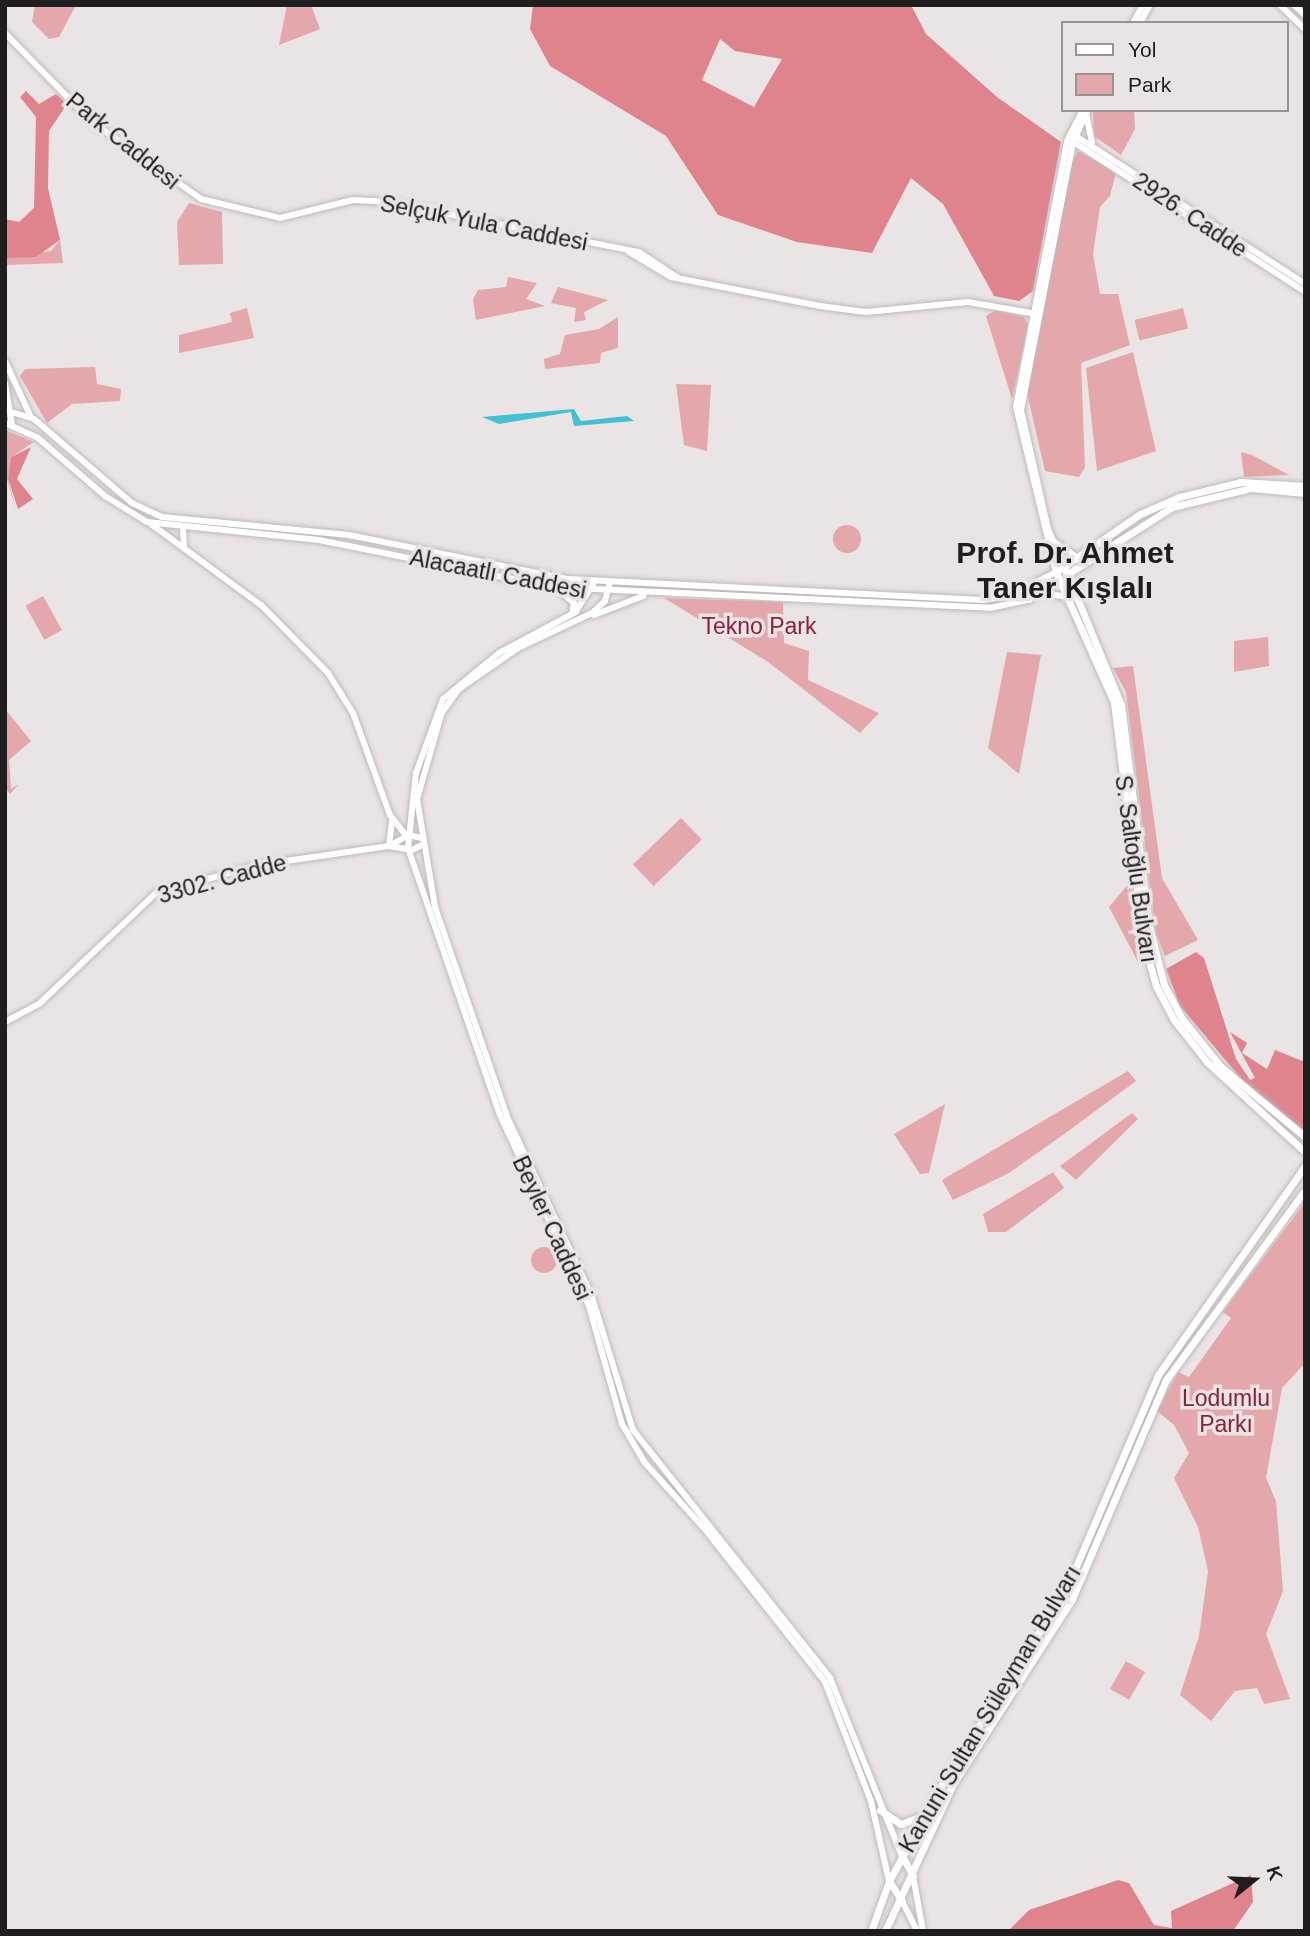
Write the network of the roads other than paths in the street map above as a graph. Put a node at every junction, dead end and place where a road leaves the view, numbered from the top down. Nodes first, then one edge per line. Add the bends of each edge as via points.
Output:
1 (1280, 5) edge
2 (1294, 5) edge
3 (1146, 6) edge
4 (1305, 15) edge
5 (1135, 21) edge
6 (1305, 29) edge
7 (5, 33) edge
8 (1085, 112) edge
9 (1086, 112) edge
10 (1072, 137) junction
11 (1092, 142) junction
12 (1170, 199) junction
13 (261, 216) joint
14 (1305, 284) edge
15 (1305, 292) edge
16 (1036, 314) junction
17 (5, 361) edge
18 (5, 383) edge
19 (8, 410) edge
20 (31, 417) junction
21 (9, 424) edge
22 (24, 430) junction
23 (1305, 486) edge
24 (1305, 493) edge
25 (147, 522) junction
26 (183, 528) junction
27 (1051, 539) junction
28 (185, 549) junction
29 (1077, 557) junction
30 (1066, 570) junction
31 (1056, 572) junction
32 (1060, 580) junction
33 (595, 581) junction
34 (610, 582) junction
35 (552, 587) junction
36 (592, 593) junction
37 (608, 593) junction
38 (1042, 593) junction
39 (649, 594) junction
40 (1072, 598) junction
41 (571, 615) junction
42 (583, 620) junction
43 (392, 818) junction
44 (406, 836) junction
45 (421, 841) junction
46 (389, 846) junction
47 (409, 850) junction
48 (5, 1022) edge
49 (1305, 1137) edge
50 (1305, 1152) edge
51 (1305, 1166) edge
52 (1303, 1193) edge
53 (542, 1198) junction
54 (709, 1529) junction
55 (880, 1810) junction
56 (928, 1811) junction
57 (916, 1832) junction
58 (929, 1836) junction
59 (902, 1856) junction
60 (913, 1876) junction
61 (888, 1881) junction
62 (902, 1901) junction
63 (880, 1909) junction
64 (894, 1914) junction
65 (871, 1931) edge
66 (885, 1931) edge
67 (917, 1931) edge
68 (923, 1931) edge

1 - 6 main road
2 - 4 main road
3 - 5 main road
7 - 13 main road, Park Caddesi via 92,122 182,190
8 - 10 main road
9 - 11 main road
10 - 11 main road, 2926. Cadde
10 - 12 main road, 2926. Cadde
10 - 16 main road
11 - 12 main road, 2926. Cadde
12 - 14 main road, 2926. Cadde
12 - 15 main road, 2926. Cadde
13 - 16 main road, Selçuk Yula Caddesi via 289,218 341,202 377,201 626,250 678,278 856,311 968,302
16 - 27 main road via 1021,413
16 - 31 main road via 1016,413
17 - 20 main road
18 - 19 main road
19 - 20 main road, Alacaatlı Caddesi
19 - 21 main road
20 - 22 main road
20 - 33 main road, Alacaatlı Caddesi via 152,514 349,535 532,574
21 - 22 main road, Alacaatlı Caddesi
22 - 25 main road, Alacaatlı Caddesi
23 - 29 main road via 1251,481 1191,493 1140,514
24 - 30 main road via 1251,488 1179,505 1139,523
25 - 26 main road, Alacaatlı Caddesi
25 - 28 main road
26 - 28 main road
26 - 35 main road, Alacaatlı Caddesi via 319,540
27 - 29 main road
27 - 30 main road
28 - 43 main road via 267,611 336,684 353,713
29 - 30 main road
30 - 31 main road
30 - 32 main road
30 - 49 main road, S. Saltoğlu Bulvarı via 1121,705 1149,926 1164,985 1182,1020 1222,1067
31 - 32 main road, S. Saltoğlu Bulvarı
31 - 34 main road, Alacaatlı Caddesi via 1017,595 982,600
32 - 38 main road, Alacaatlı Caddesi
32 - 40 main road, S. Saltoğlu Bulvarı
33 - 34 main road, Alacaatlı Caddesi
33 - 36 main road
34 - 37 main road
35 - 36 main road, Alacaatlı Caddesi
35 - 41 main road via 571,598
36 - 37 main road, Alacaatlı Caddesi
36 - 41 main road, Beyler Caddesi
37 - 39 main road, Alacaatlı Caddesi
37 - 42 main road, Beyler Caddesi
38 - 39 main road, Alacaatlı Caddesi via 990,608
38 - 40 main road
39 - 42 main road
40 - 50 main road, S. Saltoğlu Bulvarı via 1114,702 1143,939 1156,986 1174,1020 1207,1062
41 - 44 main road, Beyler Caddesi via 499,653 443,699 425,741
42 - 45 main road, Beyler Caddesi via 517,648 448,702 418,791
43 - 44 main road
43 - 46 main road
44 - 45 main road
44 - 46 main road, 3302. Cadde
44 - 47 main road, Beyler Caddesi
45 - 47 main road
45 - 53 main road, Beyler Caddesi via 439,923
46 - 47 main road, 3302. Cadde
46 - 48 main road, 3302. Cadde via 265,864 156,893 16,1019
47 - 53 main road, Beyler Caddesi via 500,1115
51 - 56 main road, Kanuni Sultan Süleyman Bulvarı via 1158,1375 1066,1590
52 - 58 main road, Kanuni Sultan Süleyman Bulvarı via 1166,1380 1072,1600 953,1784
53 - 54 main road, Beyler Caddesi via 592,1297 633,1430
54 - 55 main road, Beyler Caddesi via 830,1678
54 - 61 main road, Beyler Caddesi via 829,1690 875,1815
55 - 56 main road via 901,1824
55 - 59 main road, Beyler Caddesi
56 - 57 main road, Kanuni Sultan Süleyman Bulvarı
57 - 58 main road via 919,1840
57 - 59 main road, Kanuni Sultan Süleyman Bulvarı
58 - 60 main road, Kanuni Sultan Süleyman Bulvarı
59 - 60 main road
59 - 61 main road, Kanuni Sultan Süleyman Bulvarı
60 - 62 main road, Kanuni Sultan Süleyman Bulvarı
60 - 68 main road
61 - 62 main road
61 - 63 main road, Kanuni Sultan Süleyman Bulvarı
62 - 64 main road, Kanuni Sultan Süleyman Bulvarı
62 - 67 main road
63 - 64 main road via 889,1905
63 - 65 main road, Kanuni Sultan Süleyman Bulvarı
64 - 66 main road, Kanuni Sultan Süleyman Bulvarı

